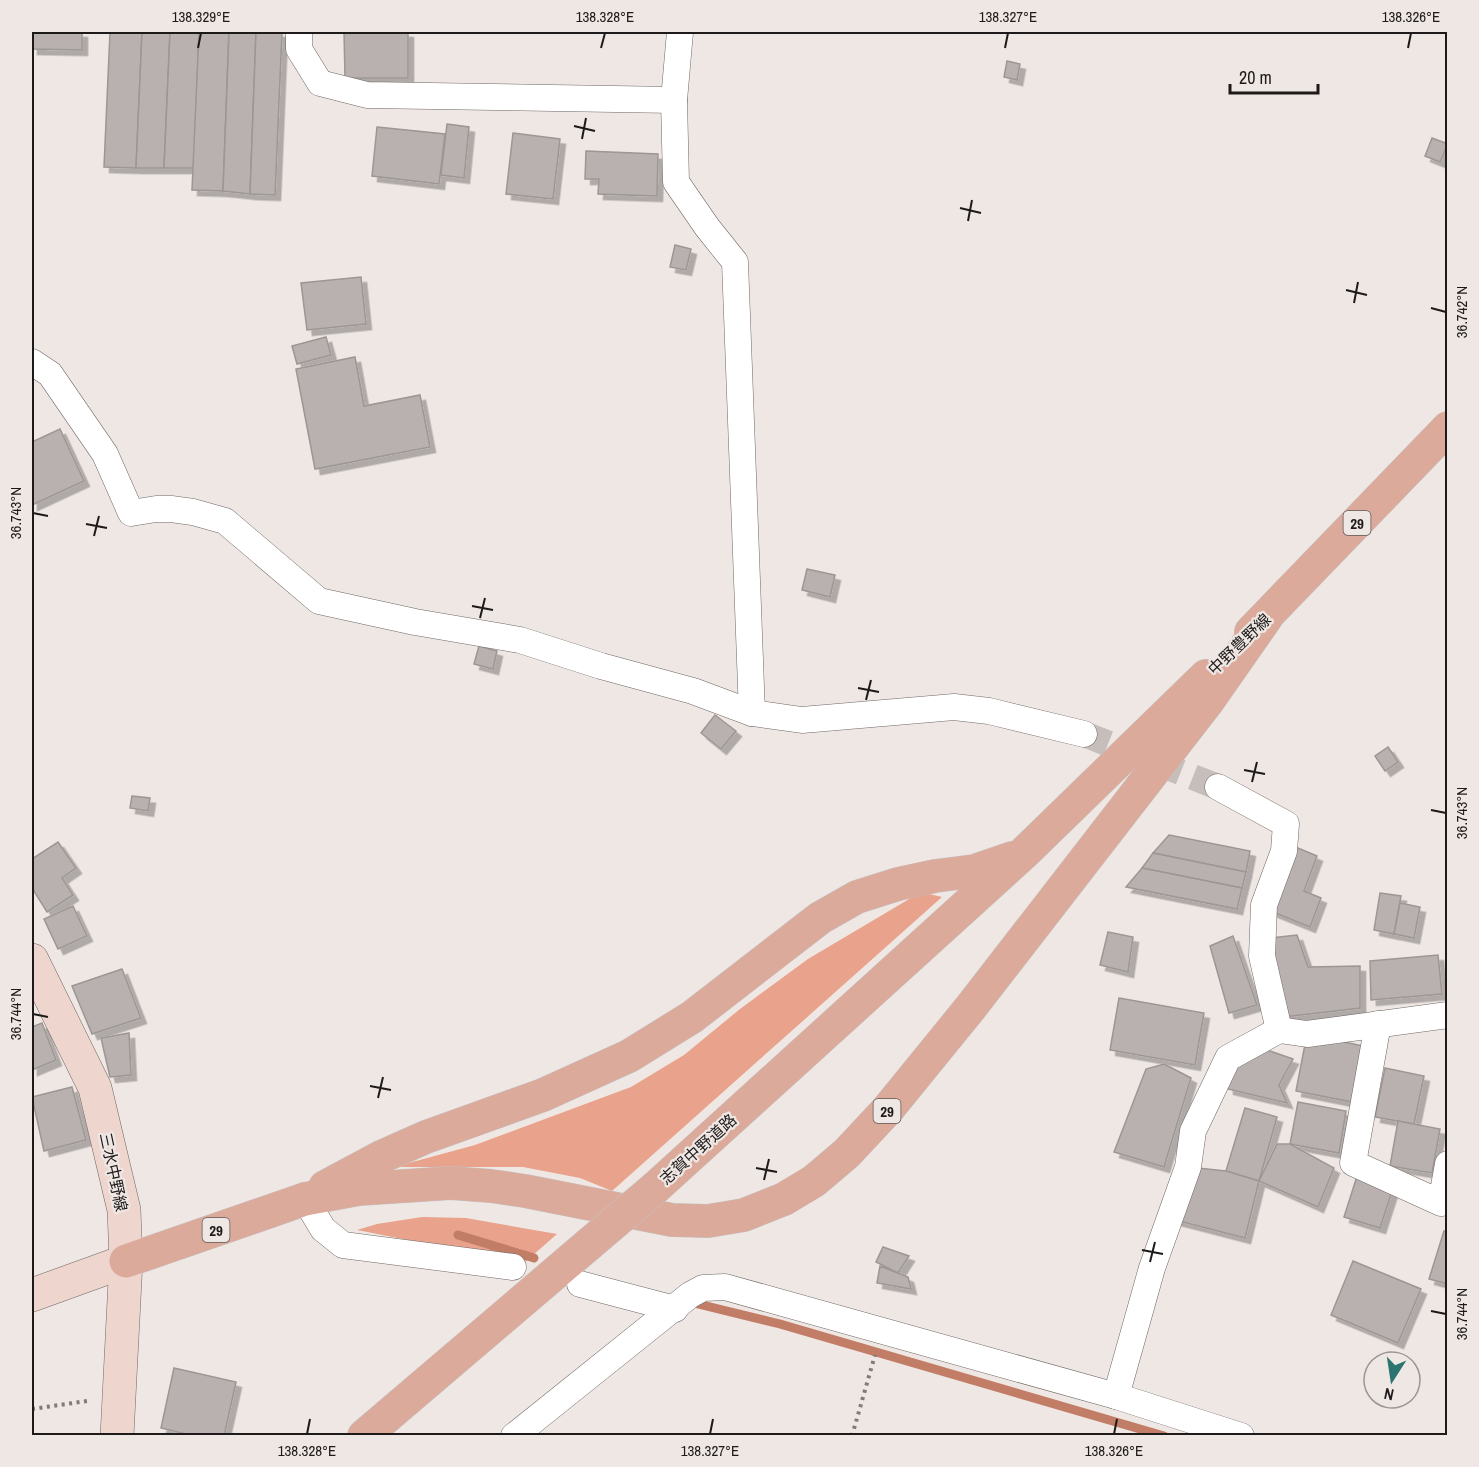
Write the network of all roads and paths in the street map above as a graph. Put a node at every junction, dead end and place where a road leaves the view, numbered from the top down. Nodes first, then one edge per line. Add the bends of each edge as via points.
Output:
1 (299, 32) edge
2 (680, 32) edge
3 (674, 100) junction
4 (32, 362) edge
5 (1448, 428) edge
6 (1266, 618) junction
7 (752, 713) junction
8 (1084, 734) tunnel mouth
9 (1218, 788) tunnel mouth
10 (1024, 854) junction
11 (32, 960) edge
12 (1448, 1015) edge
13 (1378, 1024) junction
14 (1278, 1030) junction
15 (1448, 1164) edge
16 (305, 1198) junction
17 (126, 1261) junction
18 (513, 1267) dead end
19 (580, 1284) dead end
20 (32, 1295) edge
21 (681, 1303) junction
22 (874, 1358) dead end
23 (120, 1396) junction
24 (1116, 1396) junction
25 (32, 1409) edge
26 (117, 1436) edge
27 (364, 1436) edge
28 (514, 1436) edge
29 (852, 1436) edge
30 (1241, 1436) edge

1 - 3 street via 299,49 320,83 367,95
2 - 3 street
3 - 7 street via 676,182 735,262
4 - 7 street via 50,374 105,454 131,513 171,509 225,521 319,601 520,640 693,691
5 - 6 main road, 中野豊野線 / 29
6 - 10 main road, 中野豊野線 / 29
6 - 16 main road, 29 via 1208,701 971,1007 888,1109 814,1181 744,1215 708,1221 672,1220 525,1191 451,1183
7 - 8 street via 802,720 954,707
9 - 14 street via 1286,824 1284,851 1264,904 1262,956
10 - 16 main road, 29 via 974,871 917,880 857,897 820,918 692,1017 629,1056 543,1095 426,1137
10 - 27 main road, 志賀中野道路 / 29, bridge via 655,1188
11 - 17 main road, 三水中野線 via 95,1088 124,1210
12 - 13 street
13 - 14 street via 1307,1034
13 - 15 street via 1353,1163 1441,1203
14 - 24 street via 1228,1058 1193,1131 1188,1167 1152,1268
16 - 17 main road, 29
16 - 18 street via 323,1229 343,1245
17 - 20 main road
17 - 23 main road, 三水中野線
19 - 21 street
21 - 24 street via 703,1288 724,1287
21 - 28 street
22 - 29 path
23 - 25 path
23 - 26 main road, 三水中野線
24 - 30 street

